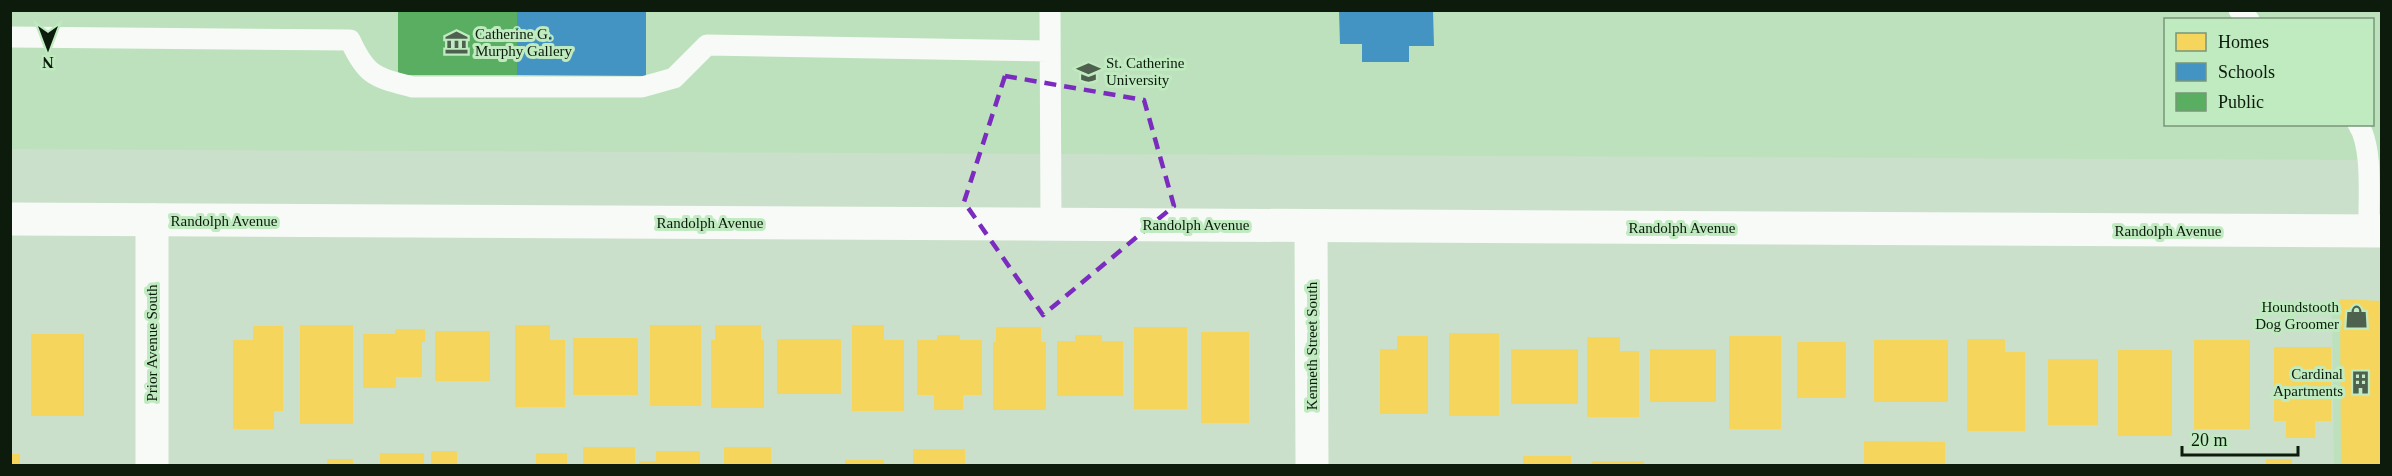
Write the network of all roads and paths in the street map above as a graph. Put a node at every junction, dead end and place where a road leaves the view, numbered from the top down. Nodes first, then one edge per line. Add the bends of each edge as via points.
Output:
1 (1050, 10) edge
2 (10, 37) edge
3 (1050, 51) junction
4 (2359, 126) edge
5 (10, 219) edge
6 (152, 220) junction
7 (1051, 225) junction
8 (1311, 226) junction
9 (2375, 231) edge
10 (152, 465) edge
11 (1312, 465) edge

1 - 3 lane
2 - 3 lane via 350,40 362,64 381,78 413,87 642,87 674,78 707,45
3 - 7 lane
4 - 9 lane via 2364,133
5 - 6 main road, Randolph Avenue
6 - 7 main road, Randolph Avenue
6 - 10 main road, Prior Avenue South
7 - 8 main road, Randolph Avenue
8 - 9 main road, Randolph Avenue
8 - 11 main road, Kenneth Street South

